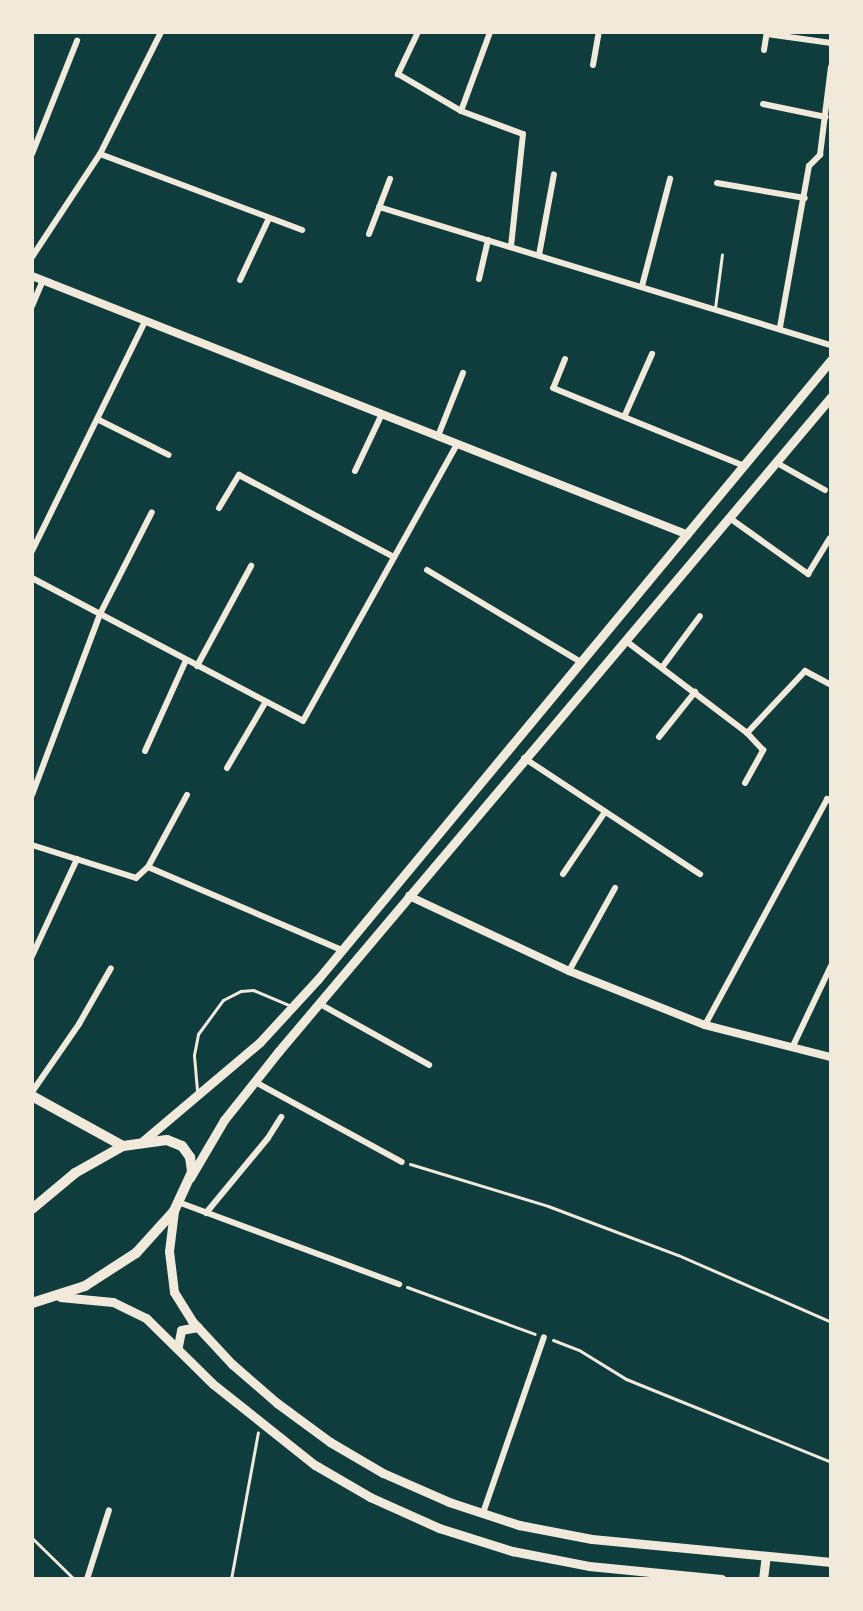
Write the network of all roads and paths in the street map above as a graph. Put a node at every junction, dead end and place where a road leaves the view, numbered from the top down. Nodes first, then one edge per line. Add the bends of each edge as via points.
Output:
1 (161, 32) edge
2 (418, 32) edge
3 (490, 32) edge
4 (599, 32) edge
5 (767, 33) edge
6 (77, 41) dead end
7 (831, 43) edge
8 (764, 50) dead end
9 (593, 65) dead end
10 (831, 67) edge
11 (763, 104) dead end
12 (461, 111) junction
13 (826, 117) junction
14 (32, 154) edge
15 (100, 154) junction
16 (820, 155) junction
17 (831, 155) edge
18 (554, 174) dead end
19 (390, 179) dead end
20 (670, 179) dead end
21 (717, 183) dead end
22 (805, 198) junction
23 (379, 207) junction
24 (269, 218) junction
25 (302, 230) dead end
26 (369, 234) dead end
27 (488, 240) junction
28 (511, 247) junction
29 (722, 254) dead end
30 (539, 255) junction
31 (32, 257) edge
32 (32, 276) edge
33 (479, 279) dead end
34 (43, 280) junction
35 (240, 280) dead end
36 (642, 286) junction
37 (32, 306) edge
38 (715, 308) junction
39 (145, 321) junction
40 (780, 327) junction
41 (831, 345) edge
42 (652, 354) dead end
43 (565, 359) dead end
44 (831, 360) edge
45 (463, 373) dead end
46 (831, 397) edge
47 (382, 414) junction
48 (625, 415) junction
49 (97, 419) junction
50 (438, 436) junction
51 (457, 444) junction
52 (169, 455) dead end
53 (777, 463) junction
54 (744, 466) junction
55 (355, 471) dead end
56 (825, 490) dead end
57 (219, 508) dead end
58 (152, 512) dead end
59 (731, 519) junction
60 (688, 535) junction
61 (830, 538) edge
62 (32, 551) edge
63 (394, 557) junction
64 (251, 566) dead end
65 (427, 570) dead end
66 (32, 578) edge
67 (100, 614) junction
68 (700, 616) dead end
69 (626, 641) junction
70 (186, 660) junction
71 (581, 662) junction
72 (197, 666) junction
73 (663, 666) junction
74 (831, 685) edge
75 (695, 692) junction
76 (265, 703) junction
77 (747, 733) junction
78 (659, 737) dead end
79 (145, 751) dead end
80 (524, 758) junction
81 (227, 768) dead end
82 (487, 773) junction
83 (745, 783) dead end
84 (499, 789) junction
85 (32, 795) edge
86 (187, 795) dead end
87 (829, 800) edge
88 (605, 812) junction
89 (452, 816) junction
90 (469, 824) junction
91 (32, 845) edge
92 (77, 859) junction
93 (148, 867) junction
94 (563, 874) dead end
95 (700, 874) dead end
96 (615, 888) dead end
97 (409, 896) junction
98 (342, 950) junction
99 (32, 956) edge
100 (831, 966) edge
101 (111, 968) dead end
102 (569, 971) junction
103 (320, 1004) junction
104 (291, 1006) junction
105 (705, 1025) junction
106 (792, 1048) junction
107 (831, 1057) edge
108 (429, 1065) dead end
109 (255, 1082) junction
110 (197, 1092) junction
111 (32, 1094) edge
112 (281, 1117) dead end
113 (143, 1141) junction
114 (123, 1146) junction
115 (402, 1162) joint
116 (185, 1188) junction
117 (176, 1207) junction
118 (32, 1209) edge
119 (206, 1213) junction
120 (399, 1284) joint
121 (60, 1297) junction
122 (33, 1303) edge
123 (831, 1322) edge
124 (198, 1327) junction
125 (544, 1337) junction
126 (178, 1346) junction
127 (260, 1425) junction
128 (831, 1462) edge
129 (109, 1510) dead end
130 (483, 1513) junction
131 (32, 1538) edge
132 (766, 1556) junction
133 (831, 1562) edge
134 (648, 1576) edge
135 (703, 1578) edge
136 (74, 1579) edge
137 (87, 1579) edge
138 (231, 1579) edge
139 (721, 1579) edge
140 (763, 1579) edge

1 - 15 street
2 - 12 street via 398,74
3 - 12 street
4 - 9 street
5 - 7 street
5 - 8 street
6 - 14 street
10 - 13 street
11 - 13 street
12 - 28 street via 523,134
13 - 16 street
15 - 24 street
15 - 31 street
16 - 17 street
16 - 22 street via 809,166
18 - 30 street
19 - 23 street
20 - 36 street
21 - 22 street
22 - 40 street
23 - 26 street
23 - 27 street
24 - 25 street
24 - 35 street
27 - 28 street
27 - 33 street
28 - 30 street
29 - 38 lane
30 - 36 street
32 - 34 street
34 - 37 street
34 - 39 street
36 - 38 street
38 - 40 street
39 - 47 street
39 - 49 street
40 - 41 street
42 - 48 street
43 - 48 street via 553,388
44 - 54 main road
45 - 50 street
46 - 53 main road
47 - 50 street
47 - 55 street
48 - 54 street
49 - 52 street
49 - 62 street
50 - 51 street
51 - 60 street
51 - 63 street
53 - 56 street
53 - 59 main road
54 - 60 main road
57 - 63 street via 239,475
58 - 67 street
59 - 61 street via 808,574
59 - 69 main road
60 - 71 main road
63 - 76 street via 303,721
64 - 72 street
65 - 71 street
66 - 67 street
67 - 70 street
67 - 85 street
68 - 73 street
69 - 73 street
69 - 80 main road
70 - 72 street
70 - 79 street
71 - 82 main road
72 - 76 street
73 - 75 street
74 - 77 street via 805,671
75 - 77 street
75 - 78 street
76 - 81 street
77 - 83 street via 763,750
80 - 84 main road
80 - 88 street
82 - 84 main road via 485,785
82 - 89 main road
84 - 90 main road
86 - 93 street
87 - 105 street
88 - 94 street
88 - 95 street
89 - 90 main road via 463,812
89 - 98 main road
90 - 97 main road
91 - 92 street
92 - 93 street via 136,878
92 - 99 street
93 - 98 street
96 - 102 street
97 - 102 street
97 - 103 main road
98 - 104 main road
100 - 106 street
101 - 111 street
102 - 105 street
103 - 108 street
103 - 109 main road
104 - 110 main road via 260,1042
104 - 110 lane via 253,990 223,1000 198,1034
105 - 106 street
106 - 107 street
109 - 115 street
109 - 116 main road via 224,1120
110 - 113 main road
111 - 114 main road
112 - 119 street
113 - 114 main road
113 - 116 main road via 167,1140 182,1146 192,1172
114 - 118 main road via 75,1173
115 - 123 path via 548,1206
116 - 117 main road
117 - 119 street
117 - 121 main road via 136,1253
117 - 124 main road via 169,1251 174,1292
119 - 120 street
120 - 125 path
121 - 122 main road
121 - 126 main road via 113,1302 146,1318
124 - 126 main road via 181,1330
124 - 130 main road via 243,1374 330,1442 383,1473
125 - 128 path via 579,1350 626,1379
125 - 130 street
126 - 127 main road
127 - 134 main road via 370,1497 439,1528 512,1551
127 - 138 path
129 - 137 street
130 - 132 main road via 592,1539
131 - 136 path
132 - 133 main road
132 - 140 main road
134 - 135 main road
135 - 139 main road

